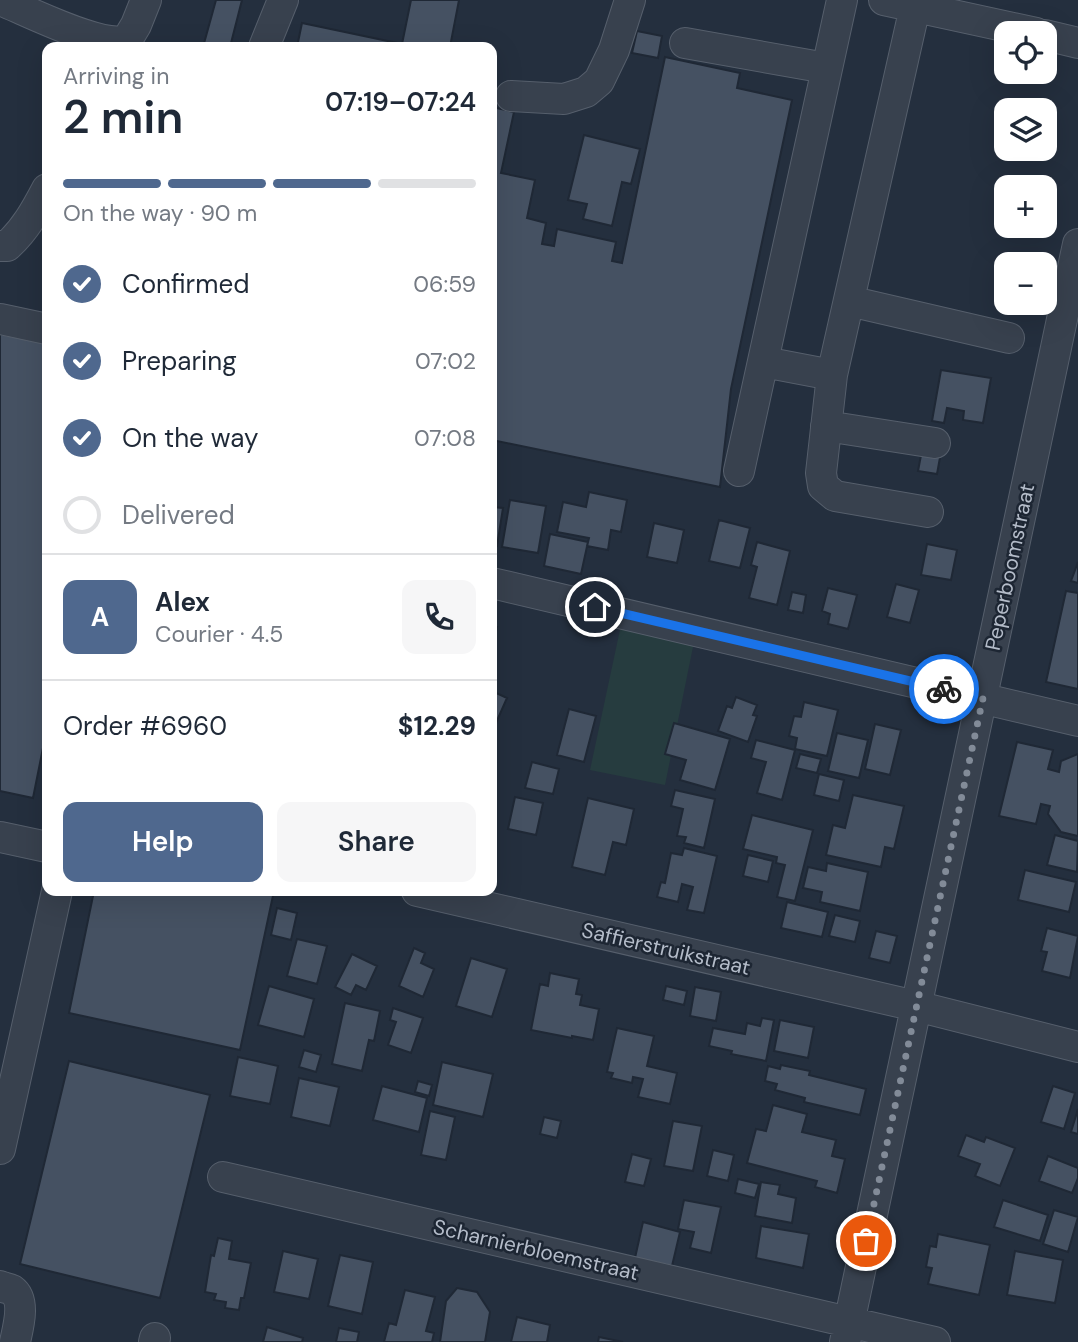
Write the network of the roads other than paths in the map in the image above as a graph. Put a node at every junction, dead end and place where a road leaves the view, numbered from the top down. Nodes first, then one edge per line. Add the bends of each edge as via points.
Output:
1 (0, 0) edge
2 (146, 0) edge
3 (283, 0) edge
4 (630, 0) edge
5 (842, 0) edge
6 (884, 0) edge
7 (915, 7) junction
8 (989, 11) edge
9 (1010, 21) edge
10 (1057, 38) edge
11 (114, 42) edge
12 (121, 42) edge
13 (266, 42) edge
14 (685, 43) dead end
15 (1078, 43) edge
16 (826, 68) junction
17 (511, 96) dead end
18 (42, 199) edge
19 (1078, 244) edge
20 (0, 246) edge
21 (849, 301) junction
22 (0, 319) edge
23 (42, 328) edge
24 (1009, 338) dead end
25 (764, 362) junction
26 (832, 375) junction
27 (827, 426) junction
28 (935, 443) dead end
29 (739, 471) dead end
30 (928, 512) dead end
31 (497, 584) edge
32 (983, 698) junction
33 (1078, 721) edge
34 (0, 837) edge
35 (42, 846) edge
36 (56, 896) edge
37 (438, 896) edge
38 (916, 1006) junction
39 (1078, 1047) edge
40 (0, 1149) edge
41 (223, 1177) dead end
42 (0, 1286) edge
43 (847, 1332) edge
44 (15, 1342) edge
45 (935, 1342) edge

1 - 11 street
2 - 12 street via 136,25
3 - 13 street
4 - 17 street via 604,71 586,92 564,99
5 - 16 street
6 - 7 street
7 - 8 street
7 - 21 street
8 - 9 street
10 - 15 street
14 - 16 street
16 - 25 street
18 - 20 street via 18,237
19 - 32 street, Peperboomstraat
21 - 24 street
21 - 26 street
22 - 23 street
25 - 26 street
25 - 29 street
26 - 27 street
27 - 28 street
27 - 30 street via 823,486 835,496
31 - 32 street
32 - 33 street
32 - 38 street, Peperboomstraat
34 - 35 street
36 - 40 street
37 - 38 street, Saffierstruikstraat
38 - 39 street, Saffierstruikstraat
38 - 43 street, Peperboomstraat
41 - 43 street, Scharnierbloemstraat
42 - 44 street via 18,1298
43 - 45 street, Scharnierbloemstraat

